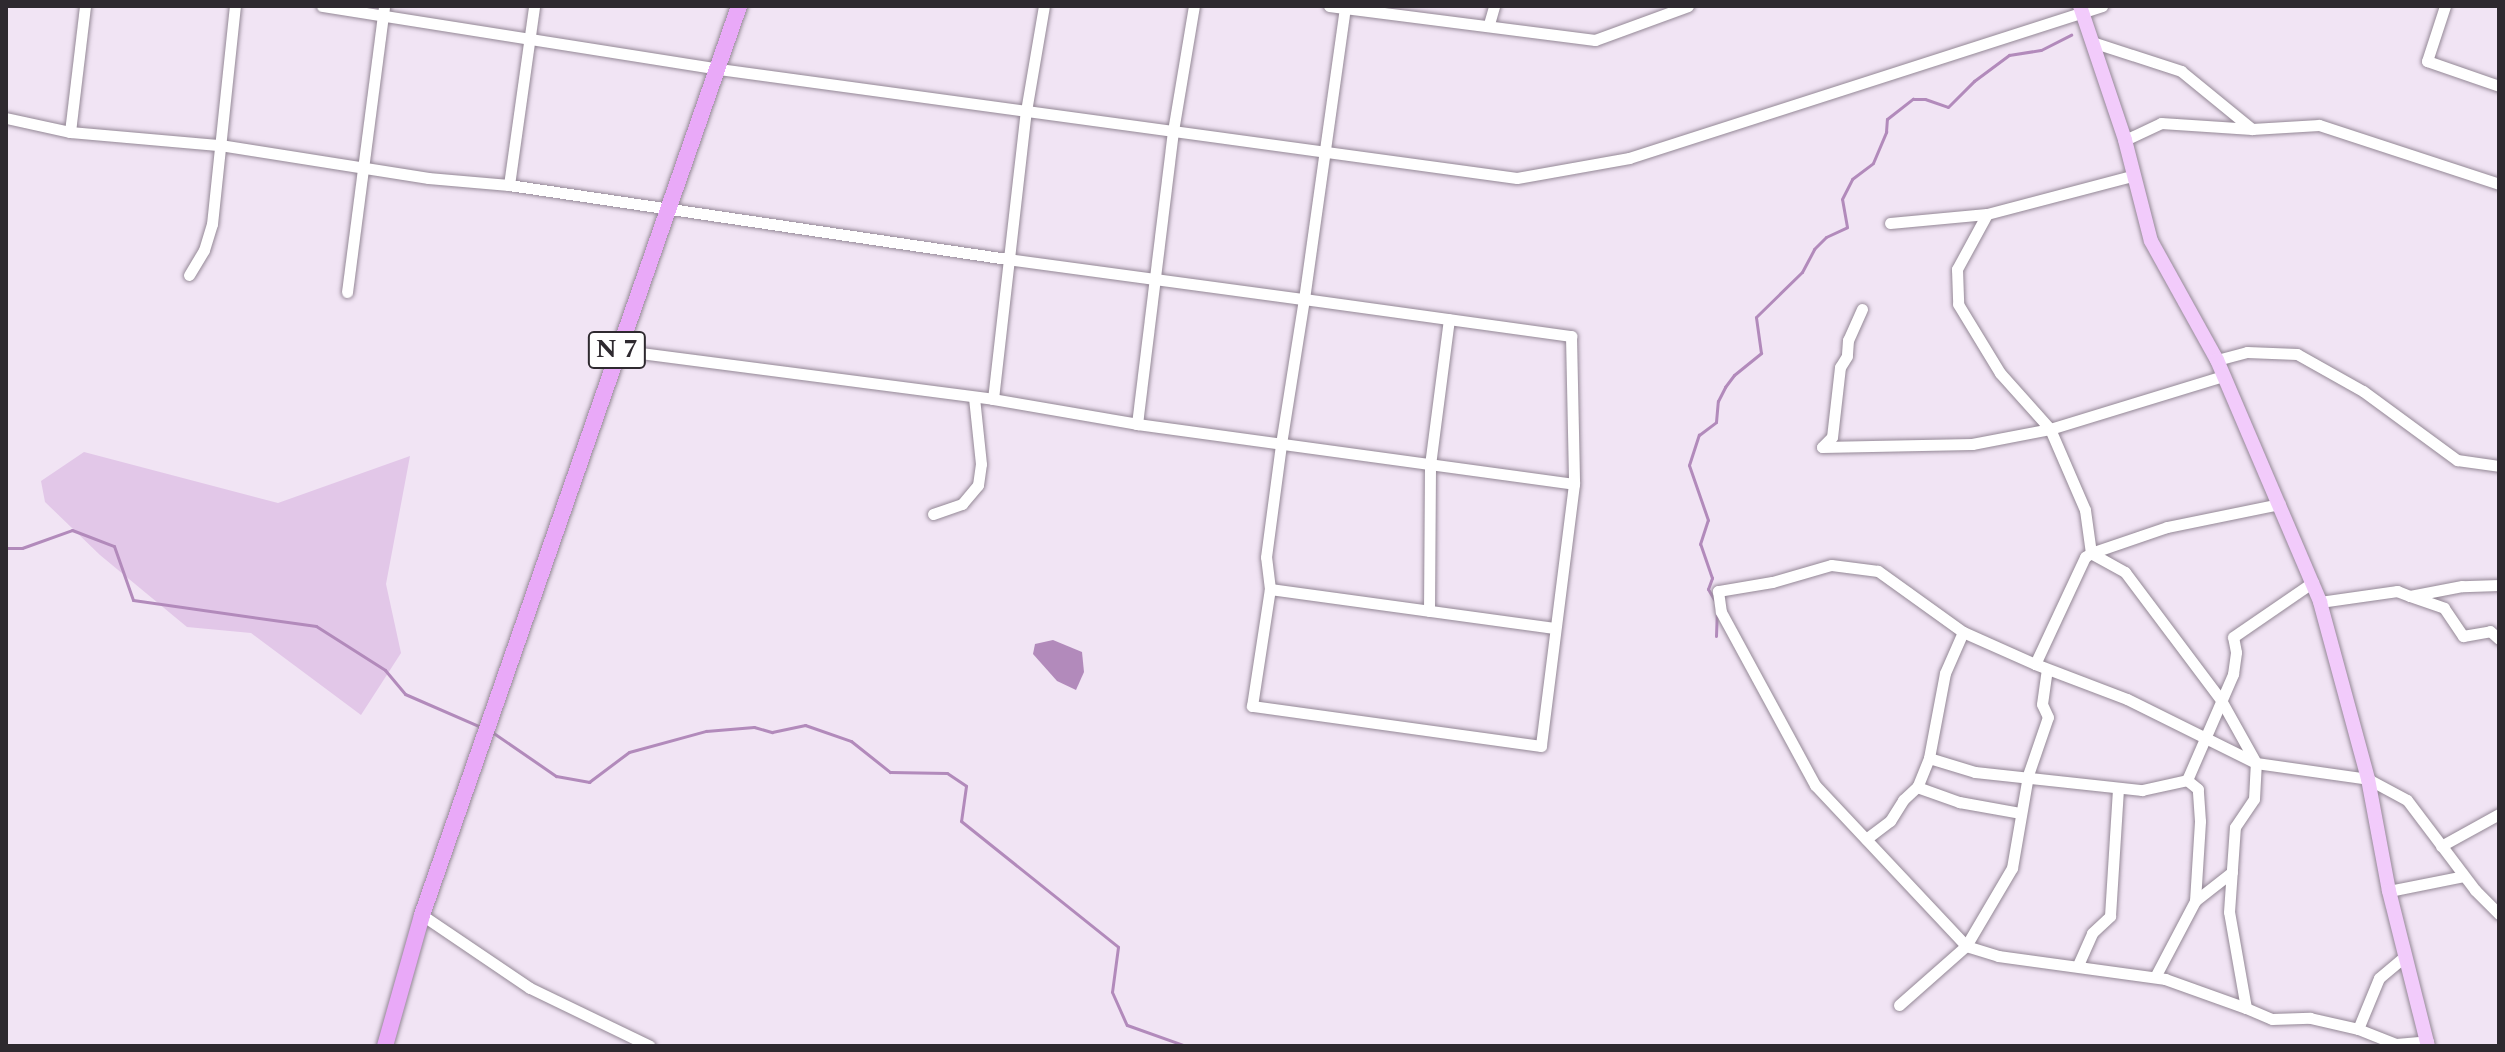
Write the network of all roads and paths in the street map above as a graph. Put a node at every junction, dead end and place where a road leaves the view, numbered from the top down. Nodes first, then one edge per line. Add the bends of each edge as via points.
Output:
1 (85, 6) edge
2 (235, 6) edge
3 (322, 6) edge
4 (534, 6) edge
5 (739, 6) edge
6 (1044, 6) edge
7 (1194, 6) edge
8 (1329, 6) edge
9 (1494, 6) edge
10 (1688, 6) edge
11 (2102, 6) edge
12 (2445, 6) edge
13 (1345, 7) edge
14 (2081, 9) edge
15 (383, 10) edge
16 (1489, 24) junction
17 (530, 40) junction
18 (2092, 42) junction
19 (719, 69) junction
20 (2499, 86) edge
21 (1026, 111) junction
22 (6, 118) edge
23 (2252, 129) junction
24 (1173, 131) junction
25 (70, 132) junction
26 (2125, 140) junction
27 (220, 145) junction
28 (1322, 151) junction
29 (364, 167) junction
30 (2132, 176) junction
31 (2499, 184) edge
32 (509, 185) junction
33 (669, 210) junction
34 (1987, 214) junction
35 (1890, 223) dead end
36 (1007, 259) junction
37 (189, 275) dead end
38 (1154, 279) junction
39 (347, 292) dead end
40 (1304, 299) junction
41 (1862, 309) dead end
42 (1449, 319) junction
43 (617, 350) junction
44 (2217, 360) junction
45 (2223, 376) junction
46 (974, 397) junction
47 (993, 399) junction
48 (1137, 424) junction
49 (2050, 429) junction
50 (1281, 444) junction
51 (1430, 465) junction
52 (2499, 466) edge
53 (1574, 484) junction
54 (2280, 504) junction
55 (933, 514) dead end
56 (2091, 553) junction
57 (2313, 582) junction
58 (2499, 585) edge
59 (1270, 589) junction
60 (2410, 596) junction
61 (2320, 602) junction
62 (1429, 611) junction
63 (1554, 628) junction
64 (1963, 632) junction
65 (2499, 639) edge
66 (2035, 664) junction
67 (2047, 670) junction
68 (2221, 700) junction
69 (2203, 737) junction
70 (1929, 758) junction
71 (2256, 763) junction
72 (2028, 775) junction
73 (2368, 779) junction
74 (2187, 780) junction
75 (1917, 787) junction
76 (2118, 788) junction
77 (2021, 813) junction
78 (2499, 814) edge
79 (1866, 839) junction
80 (2441, 846) junction
81 (2232, 872) junction
82 (2464, 876) junction
83 (2389, 891) junction
84 (2195, 901) junction
85 (2499, 914) edge
86 (422, 915) junction
87 (1966, 946) junction
88 (2404, 957) junction
89 (2078, 965) junction
90 (2155, 977) junction
91 (1899, 1005) dead end
92 (2246, 1008) junction
93 (2358, 1029) junction
94 (2428, 1043) edge
95 (385, 1046) edge
96 (650, 1046) edge

1 - 25 street
2 - 27 street
3 - 15 street
4 - 17 street
5 - 19 highway, N 7
6 - 21 street
7 - 24 street
8 - 13 street
9 - 16 street
10 - 16 street via 1595,40
11 - 14 street
12 - 20 street via 2427,61
13 - 16 street
13 - 28 street
14 - 18 main road
14 - 28 street via 1629,158 1517,178
15 - 17 street
15 - 29 street
17 - 19 street
17 - 32 street
18 - 23 street via 2181,71
18 - 26 main road
19 - 21 street
19 - 33 highway, N 7
21 - 24 street
21 - 36 street
22 - 25 street
23 - 26 street via 2161,123
23 - 31 street via 2319,125
24 - 28 street
24 - 38 street
25 - 27 street
26 - 30 main road
27 - 29 street
27 - 37 street via 212,224
28 - 40 street
29 - 32 street
29 - 39 street
30 - 34 street
30 - 44 main road via 2151,241
32 - 33 street
33 - 36 street
33 - 43 highway, N 7
34 - 35 street
34 - 49 street via 1957,269 1958,304 2000,373
36 - 38 street
36 - 47 street
38 - 40 street
38 - 48 street
40 - 42 street
40 - 50 street
41 - 49 street via 1840,367 1832,437 1822,447 1972,444
42 - 51 street
42 - 53 street via 1571,336
43 - 46 street
43 - 86 highway, N 7
44 - 45 main road
44 - 52 street via 2247,352 2297,354 2363,391 2457,460
45 - 49 street
45 - 54 main road
46 - 47 street
46 - 55 street via 978,485 962,504
47 - 48 street
48 - 50 street
49 - 56 street via 2085,510
50 - 51 street
50 - 59 street via 1266,557
51 - 53 street
51 - 62 street
53 - 63 street
54 - 56 street via 2167,527
54 - 57 main road
56 - 66 street
56 - 68 street via 2125,572
57 - 61 main road
57 - 68 street via 2233,637 2233,674
58 - 60 street
59 - 62 street
59 - 63 street via 1252,706 1541,746
60 - 61 street via 2397,591
60 - 65 street via 2444,608 2463,636 2490,631
61 - 73 main road
62 - 63 street
64 - 66 street
64 - 70 street via 1945,673
64 - 79 street via 1878,571 1831,565 1718,591 1721,612 1815,785
66 - 67 street
67 - 69 street via 2127,699
67 - 72 street via 2042,704 2048,717
68 - 69 street
68 - 71 street
69 - 71 street
69 - 74 street
70 - 72 street via 1975,772
70 - 75 street
71 - 73 street
71 - 81 street via 2254,799 2235,827
72 - 76 street
72 - 77 street
73 - 80 street via 2407,800
73 - 83 main road
74 - 76 street via 2142,790
74 - 84 street via 2198,789
75 - 77 street via 1959,802
75 - 79 street via 1890,821
76 - 89 street via 2110,916 2092,933
77 - 87 street via 2012,868
78 - 80 street
79 - 87 street
80 - 82 street
81 - 84 street
81 - 92 street via 2229,912
82 - 83 street
82 - 85 street
83 - 88 main road
84 - 90 street
86 - 95 highway, N 7
86 - 96 street via 530,988
87 - 89 street via 1998,956
87 - 91 street
88 - 93 street via 2379,978
88 - 94 main road
89 - 90 street
90 - 92 street
92 - 93 street via 2272,1019 2310,1018
93 - 94 street via 2396,1044

